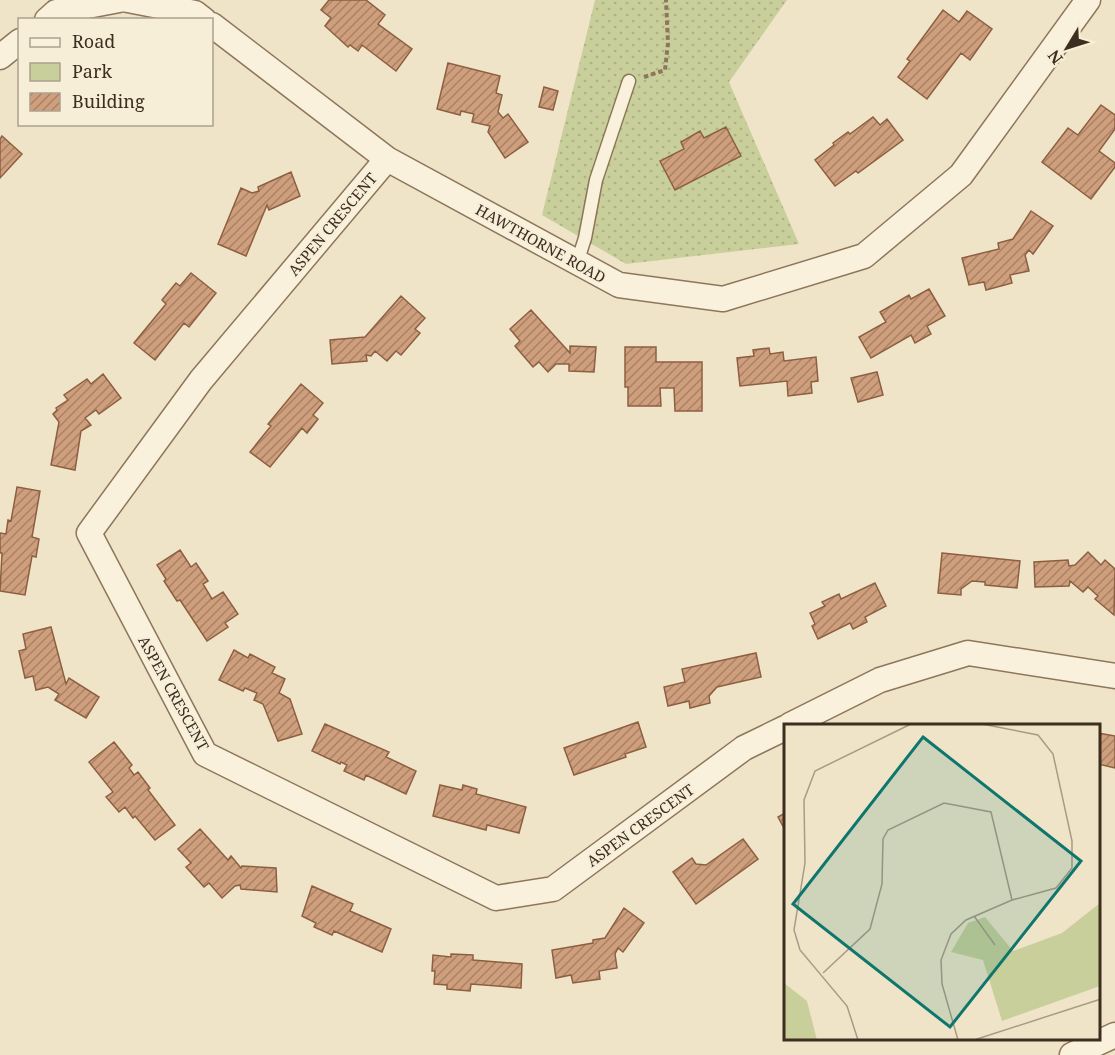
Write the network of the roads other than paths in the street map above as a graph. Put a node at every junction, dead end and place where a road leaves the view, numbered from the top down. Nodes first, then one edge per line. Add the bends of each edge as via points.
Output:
1 (119, 0) edge
2 (128, 0) edge
3 (1088, 0) edge
4 (49, 18) edge
5 (201, 18) edge
6 (213, 27) edge
7 (18, 43) edge
8 (0, 57) edge
9 (629, 81) road end
10 (387, 159) junction
11 (578, 263) junction
12 (1115, 676) edge
13 (792, 724) edge
14 (784, 728) edge
15 (1115, 1035) edge
16 (1072, 1055) edge

1 - 4 street via 56,12
2 - 5 street via 195,13
3 - 11 street, HAWTHORNE ROAD via 961,175 864,256 723,299 619,285
6 - 10 street, HAWTHORNE ROAD
7 - 8 street
9 - 11 lane via 596,180
10 - 11 street, HAWTHORNE ROAD
10 - 14 street, ASPEN CRESCENT via 201,380 88,533 205,754 496,898 553,889 744,748
12 - 13 street via 968,653 880,680
15 - 16 street

